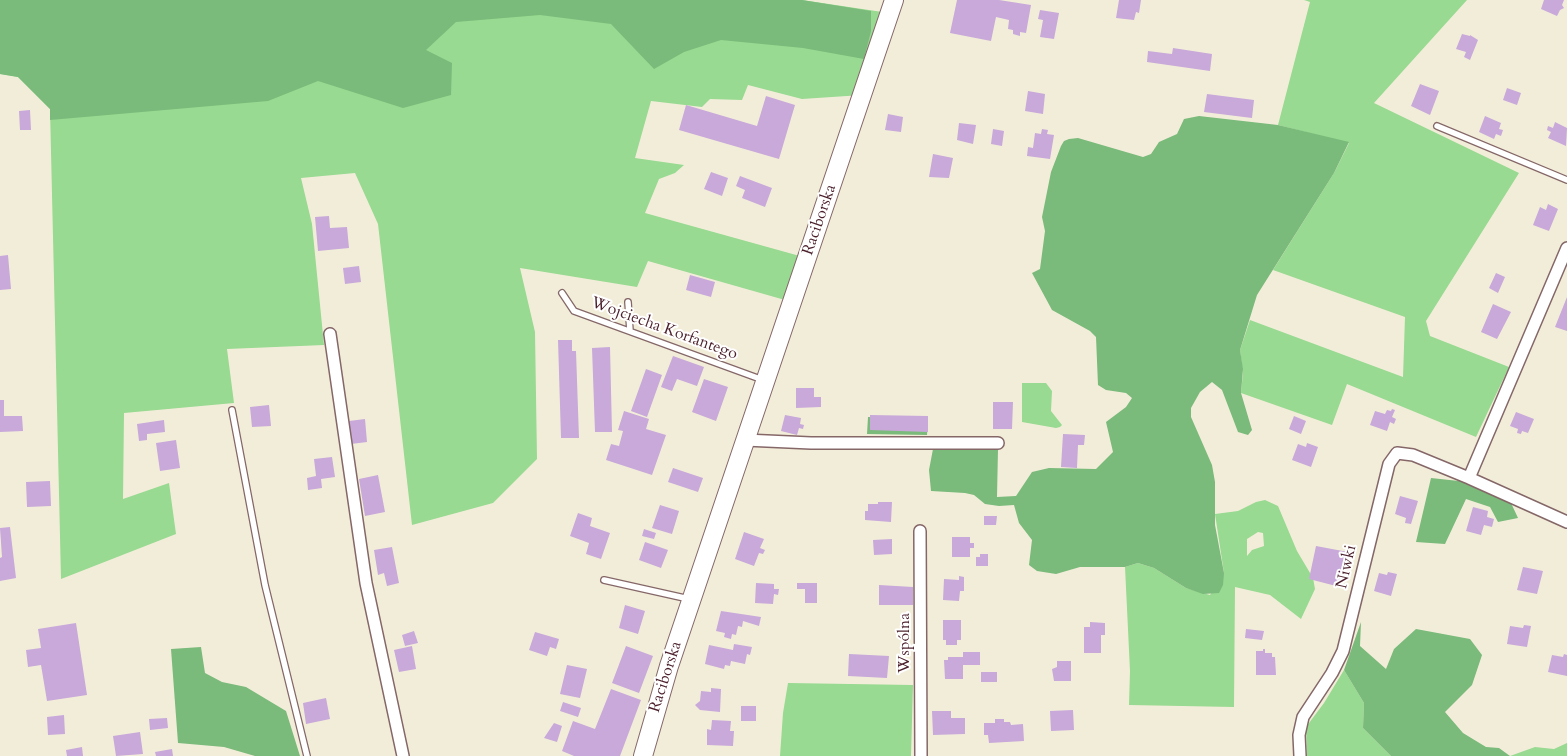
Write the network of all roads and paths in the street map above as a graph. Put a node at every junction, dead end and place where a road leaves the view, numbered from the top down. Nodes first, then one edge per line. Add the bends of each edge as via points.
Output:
1 (894, 0) edge
2 (1437, 126) dead end
3 (1567, 180) edge
4 (1567, 248) edge
5 (562, 293) dead end
6 (628, 302) dead end
7 (630, 332) junction
8 (330, 334) dead end
9 (765, 381) junction
10 (232, 410) dead end
11 (745, 440) junction
12 (998, 442) dead end
13 (1469, 478) junction
14 (1567, 522) edge
15 (920, 530) dead end
16 (604, 580) dead end
17 (692, 600) junction
18 (307, 756) edge
19 (403, 756) edge
20 (643, 756) edge
21 (921, 756) edge
22 (1300, 756) edge

1 - 9 main road, Raciborska
2 - 3 lane
4 - 13 street
5 - 7 lane, Wojciecha Korfantego via 574,311
6 - 7 lane
7 - 9 lane, Wojciecha Korfantego
8 - 19 street via 366,583
9 - 11 main road, Raciborska
10 - 18 lane via 265,585
11 - 12 street
11 - 17 main road, Raciborska
13 - 14 street, Niwki
13 - 22 street, Niwki via 1413,455 1397,453 1389,464 1343,651 1302,717
15 - 21 street, Wspólna
16 - 17 lane
17 - 20 main road, Raciborska

